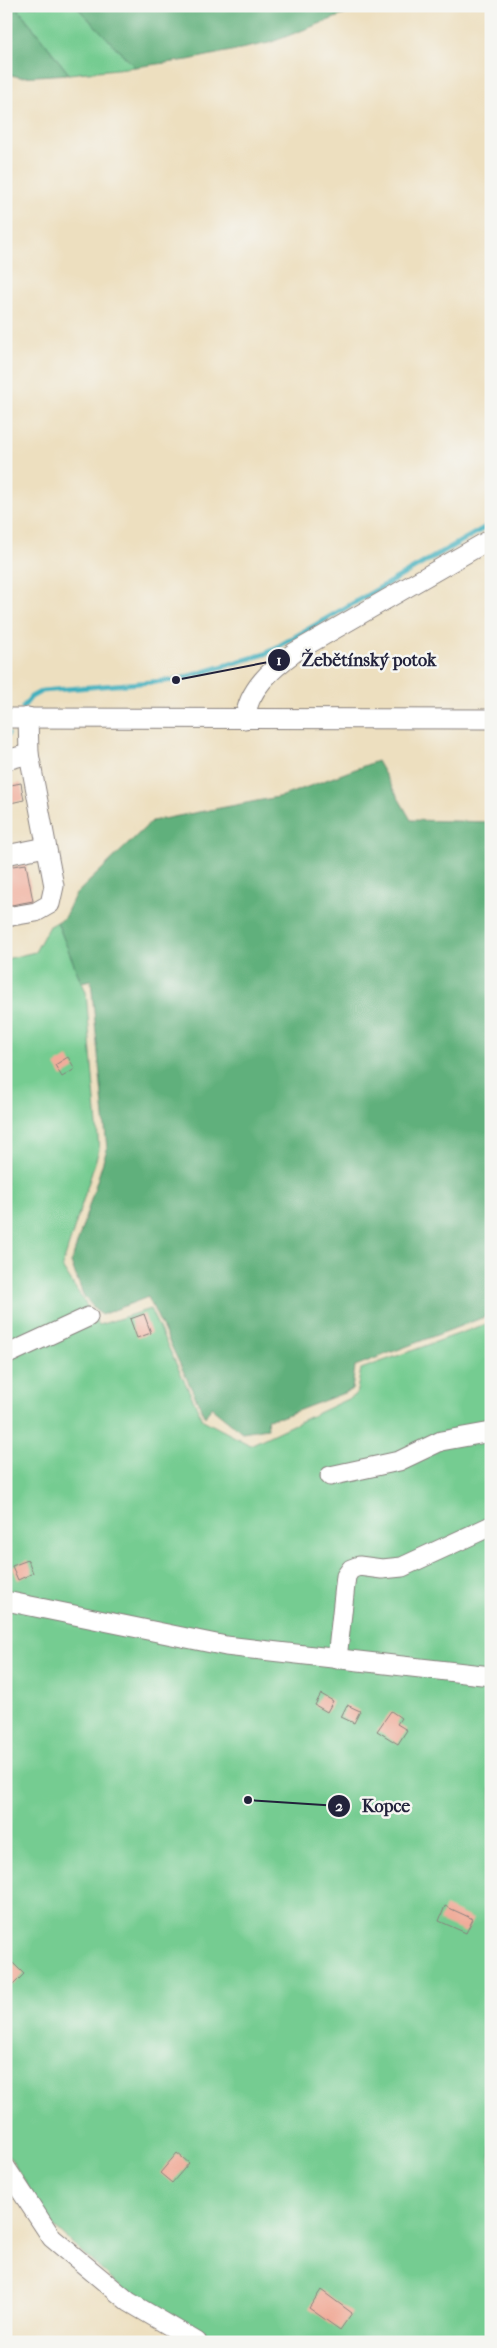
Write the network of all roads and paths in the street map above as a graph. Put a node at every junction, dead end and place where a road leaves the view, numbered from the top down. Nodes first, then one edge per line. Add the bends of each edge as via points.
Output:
1 (491, 539) edge
2 (17, 718) edge
3 (245, 719) junction
4 (491, 719) edge
5 (29, 754) junction
6 (6, 760) edge
7 (46, 848) junction
8 (6, 855) edge
9 (6, 917) edge
10 (88, 1317) dead end
11 (6, 1354) edge
12 (491, 1432) edge
13 (330, 1476) dead end
14 (491, 1526) edge
15 (6, 1601) edge
16 (337, 1659) junction
17 (491, 1676) edge
18 (6, 2168) edge
19 (197, 2342) edge

1 - 3 street via 295,652 273,669 253,693
2 - 3 street
2 - 5 street
3 - 4 street
5 - 6 street
5 - 7 street
7 - 8 street
7 - 9 street via 54,886 50,904 36,912
10 - 11 street
12 - 13 street via 441,1441 399,1461
14 - 16 street via 402,1567 359,1566 351,1569 346,1576
15 - 16 street via 226,1646
16 - 17 street
18 - 19 street via 52,2238 129,2302

